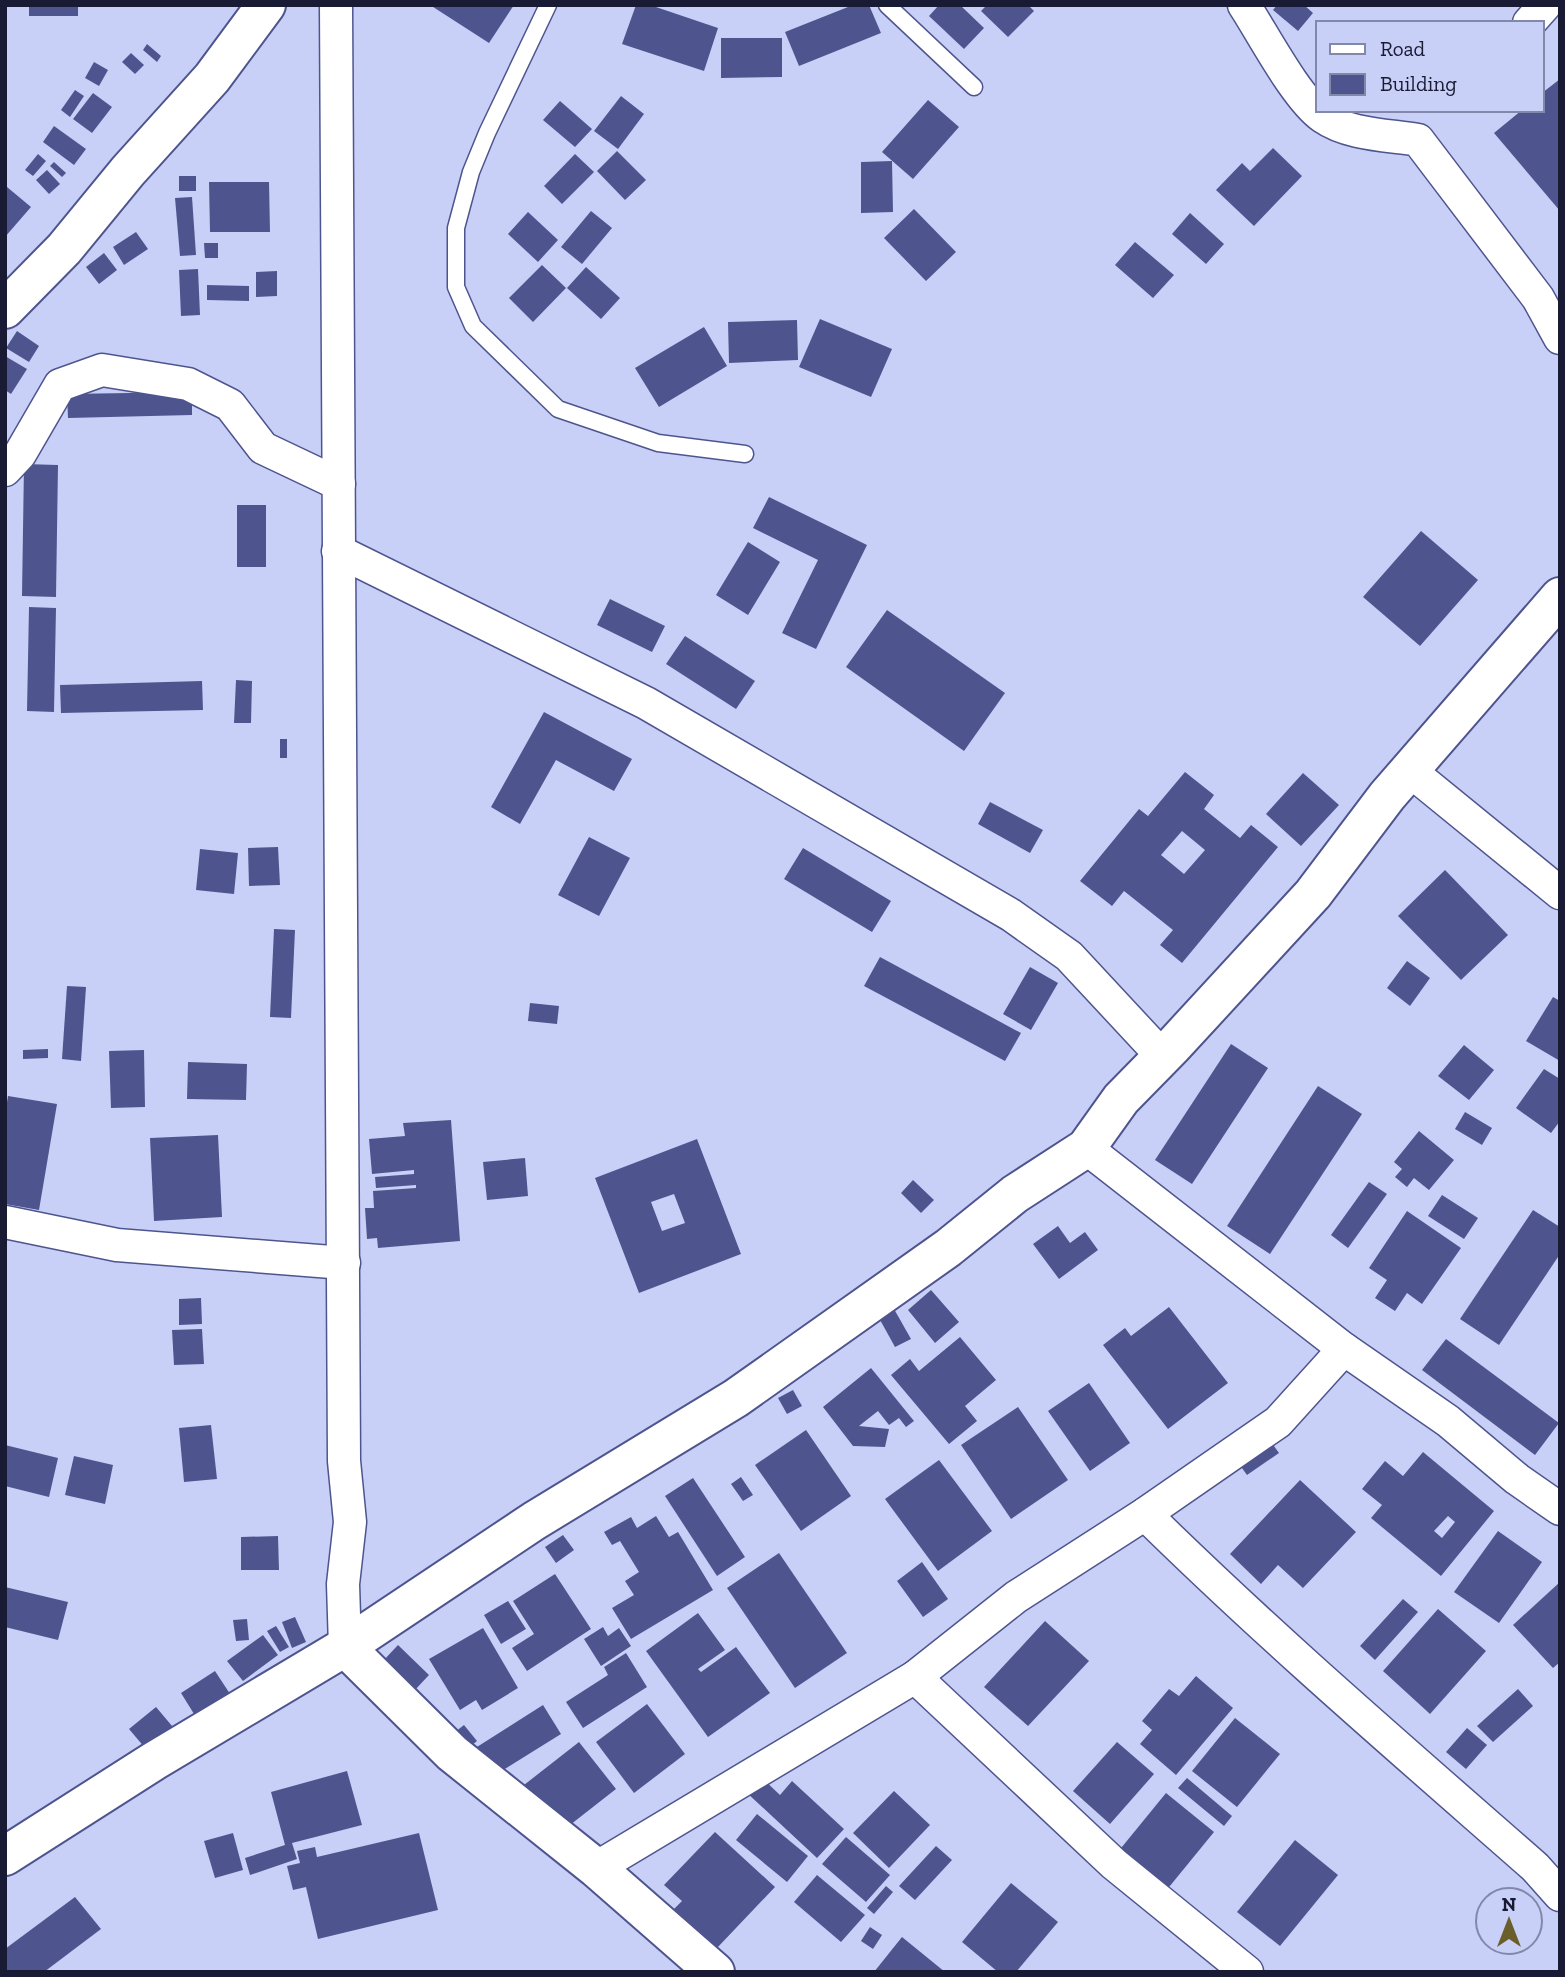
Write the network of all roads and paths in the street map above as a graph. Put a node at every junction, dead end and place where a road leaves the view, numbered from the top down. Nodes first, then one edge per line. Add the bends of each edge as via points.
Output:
1 (266, 5) edge
2 (335, 5) edge
3 (548, 5) edge
4 (887, 5) edge
5 (1244, 5) edge
6 (1545, 5) edge
7 (1532, 21) edge
8 (974, 87) dead end
9 (1316, 109) edge
10 (1318, 112) edge
11 (5, 309) edge
12 (1560, 338) edge
13 (745, 454) dead end
14 (5, 470) edge
15 (340, 484) junction
16 (338, 551) junction
17 (1560, 597) edge
18 (1409, 770) junction
19 (1560, 894) edge
20 (1163, 1056) junction
21 (1086, 1148) junction
22 (5, 1222) edge
23 (344, 1263) junction
24 (1344, 1349) junction
25 (1560, 1509) edge
26 (1145, 1514) junction
27 (345, 1647) junction
28 (915, 1677) junction
29 (5, 1856) edge
30 (596, 1868) junction
31 (1560, 1895) edge
32 (715, 1972) edge
33 (1247, 1972) edge

1 - 11 main road via 212,78 64,249
2 - 15 street
3 - 13 lane via 486,133 456,228 456,287 473,326 558,409 658,443
4 - 8 lane
5 - 9 street via 1298,90
6 - 7 street
10 - 12 street via 1355,130 1419,140 1538,298
14 - 15 street via 20,454 60,385 102,370 188,384 230,405 263,448
15 - 16 street
16 - 20 street via 646,703 1011,915 1069,956
16 - 23 street
17 - 18 main road
18 - 19 street
18 - 20 main road via 1313,894
20 - 21 main road via 1121,1099
21 - 24 street
21 - 27 main road via 1015,1194 938,1255 736,1398 534,1521
22 - 23 street via 117,1245
23 - 27 street via 344,1461 350,1522 343,1584
24 - 25 street via 1448,1420
24 - 26 street via 1278,1422
26 - 28 street via 1016,1597
26 - 31 street via 1209,1578 1535,1867
27 - 29 main road
27 - 30 main road via 452,1753
28 - 30 street
28 - 33 street via 1114,1864
30 - 32 main road

